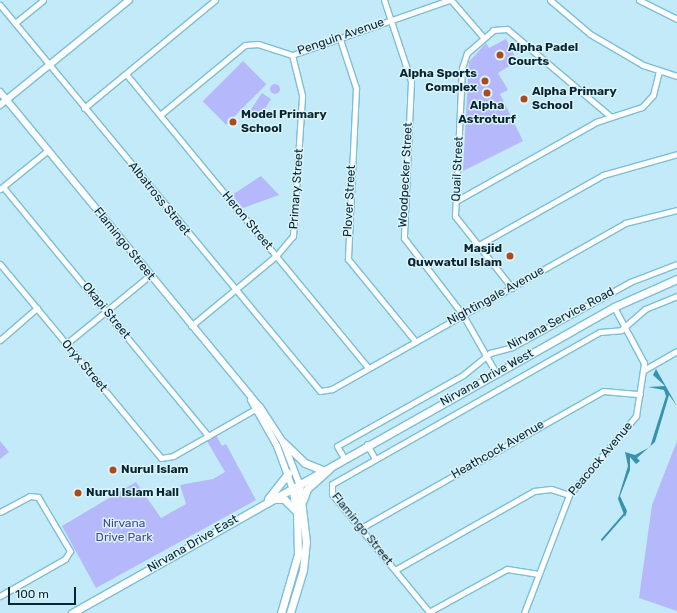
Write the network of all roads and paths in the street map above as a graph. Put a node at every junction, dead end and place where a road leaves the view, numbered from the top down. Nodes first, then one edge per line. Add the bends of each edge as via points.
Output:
1 (43, 0) edge
2 (129, 0) edge
3 (215, 0) edge
4 (384, 0) edge
5 (450, 0) edge
6 (550, 0) edge
7 (639, 0) edge
8 (0, 5) edge
9 (677, 19) edge
10 (391, 20) junction
11 (15, 23) junction
12 (483, 37) junction
13 (340, 39) junction
14 (292, 54) junction
15 (49, 65) junction
16 (659, 71) junction
17 (126, 74) junction
18 (677, 76) edge
19 (0, 92) edge
20 (6, 100) junction
21 (0, 105) edge
22 (84, 108) junction
23 (160, 115) junction
24 (610, 116) junction
25 (47, 151) junction
26 (677, 154) edge
27 (2, 188) edge
28 (456, 201) junction
29 (677, 210) edge
30 (478, 246) junction
31 (276, 256) junction
32 (677, 264) edge
33 (1, 266) edge
34 (150, 275) junction
35 (677, 279) edge
36 (512, 288) junction
37 (234, 290) junction
38 (677, 296) edge
39 (614, 307) junction
40 (37, 308) junction
41 (106, 311) junction
42 (463, 315) junction
43 (191, 326) junction
44 (626, 328) junction
45 (0, 340) edge
46 (416, 342) junction
47 (66, 344) junction
48 (677, 351) edge
49 (486, 355) junction
50 (368, 368) junction
51 (644, 370) junction
52 (496, 373) junction
53 (320, 391) joint
54 (640, 394) junction
55 (258, 408) junction
56 (208, 436) junction
57 (283, 442) junction
58 (366, 444) junction
59 (341, 459) junction
60 (375, 459) junction
61 (322, 470) junction
62 (288, 473) junction
63 (296, 485) junction
64 (569, 496) junction
65 (269, 500) junction
66 (303, 501) junction
67 (0, 512) edge
68 (297, 513) junction
69 (361, 528) junction
70 (395, 570) junction
71 (539, 574) junction
72 (0, 596) edge
73 (430, 612) edge
74 (72, 613) edge
75 (281, 613) edge
76 (290, 613) edge
77 (524, 613) edge

1 - 11 street
2 - 15 street
3 - 17 street
4 - 10 street, Woodpecker Street
5 - 10 street, Penguin Avenue
5 - 12 street
6 - 16 street via 590,34
7 - 9 street
8 - 11 street, Albatross Street
10 - 13 street, Penguin Avenue
10 - 42 street, Woodpecker Street via 411,82 404,238
11 - 15 street, Albatross Street
12 - 24 street via 499,27 511,31
12 - 28 street, Quail Street via 463,63
13 - 14 street, Penguin Avenue
13 - 46 street, Plover Street via 356,88 348,259
14 - 23 street, Penguin Avenue via 258,44 245,45
14 - 31 street, Primary Street via 302,95 296,217 292,240
15 - 20 street
15 - 22 street, Albatross Street
16 - 18 street
16 - 24 street via 653,95 647,104
17 - 22 street
17 - 23 street, Heron Street
19 - 20 street, Flamingo Street
20 - 21 street
20 - 25 street, Flamingo Street
22 - 37 street, Albatross Street
23 - 31 street, Heron Street
24 - 28 street
25 - 27 street
25 - 34 street, Flamingo Street
26 - 30 street via 603,175
27 - 41 street, Okapi Street
28 - 30 street, Quail Street via 456,219
29 - 36 street, Nightingale Avenue via 625,223
30 - 36 street, Quail Street
31 - 37 street, Primary Street
31 - 50 street, Heron Street
32 - 49 street, Nirvana Service Road via 630,282 512,348
33 - 40 street, Oryx Street
34 - 41 street
34 - 43 street, Flamingo Street
35 - 39 main road, Nirvana Drive West
36 - 42 street, Nightingale Avenue
37 - 43 street, Primary Street
37 - 53 street, Albatross Street
38 - 44 street via 645,309
39 - 44 street, Peacock Avenue
39 - 52 main road, Nirvana Drive West
40 - 45 street
40 - 47 street, Oryx Street
41 - 47 street
41 - 56 street, Okapi Street
42 - 46 street, Nightingale Avenue
42 - 49 street, Woodpecker Street
43 - 55 street, Flamingo Street
44 - 51 street, Peacock Avenue via 641,355
44 - 60 street via 600,332
46 - 50 street, Nightingale Avenue
47 - 56 street, Oryx Street via 158,455 165,459 173,456
48 - 51 street
49 - 52 street, Woodpecker Street
49 - 59 street, Nirvana Service Road via 463,375 337,446
50 - 53 street, Nightingale Avenue via 332,389
51 - 54 street, Peacock Avenue
52 - 58 main road, Nirvana Drive West
54 - 64 street, Peacock Avenue via 630,425
54 - 69 street, Heathcock Avenue via 603,391
55 - 56 street
55 - 57 street, Flamingo Street
55 - 62 street, Flamingo Street
57 - 61 main road via 305,463
57 - 63 street, Flamingo Street
58 - 59 main road, Nirvana Drive West
58 - 60 street
59 - 61 main road, Nirvana Drive West
59 - 66 main road via 307,488
60 - 69 street, Flamingo Street via 329,489
61 - 63 main road, Nirvana Drive West
62 - 63 street, Flamingo Street
62 - 65 main road
63 - 65 main road, Nirvana Drive East
63 - 66 main road
63 - 68 main road
64 - 70 street via 551,489 534,491
64 - 71 street, Peacock Avenue
65 - 68 main road via 287,501
65 - 74 main road, Nirvana Drive East
66 - 76 main road via 304,560
67 - 72 street via 31,495 40,499 52,516 69,554
68 - 75 main road via 298,554
69 - 70 street, Flamingo Street
70 - 73 street, Flamingo Street
71 - 73 street via 507,569
71 - 77 street, Peacock Avenue

